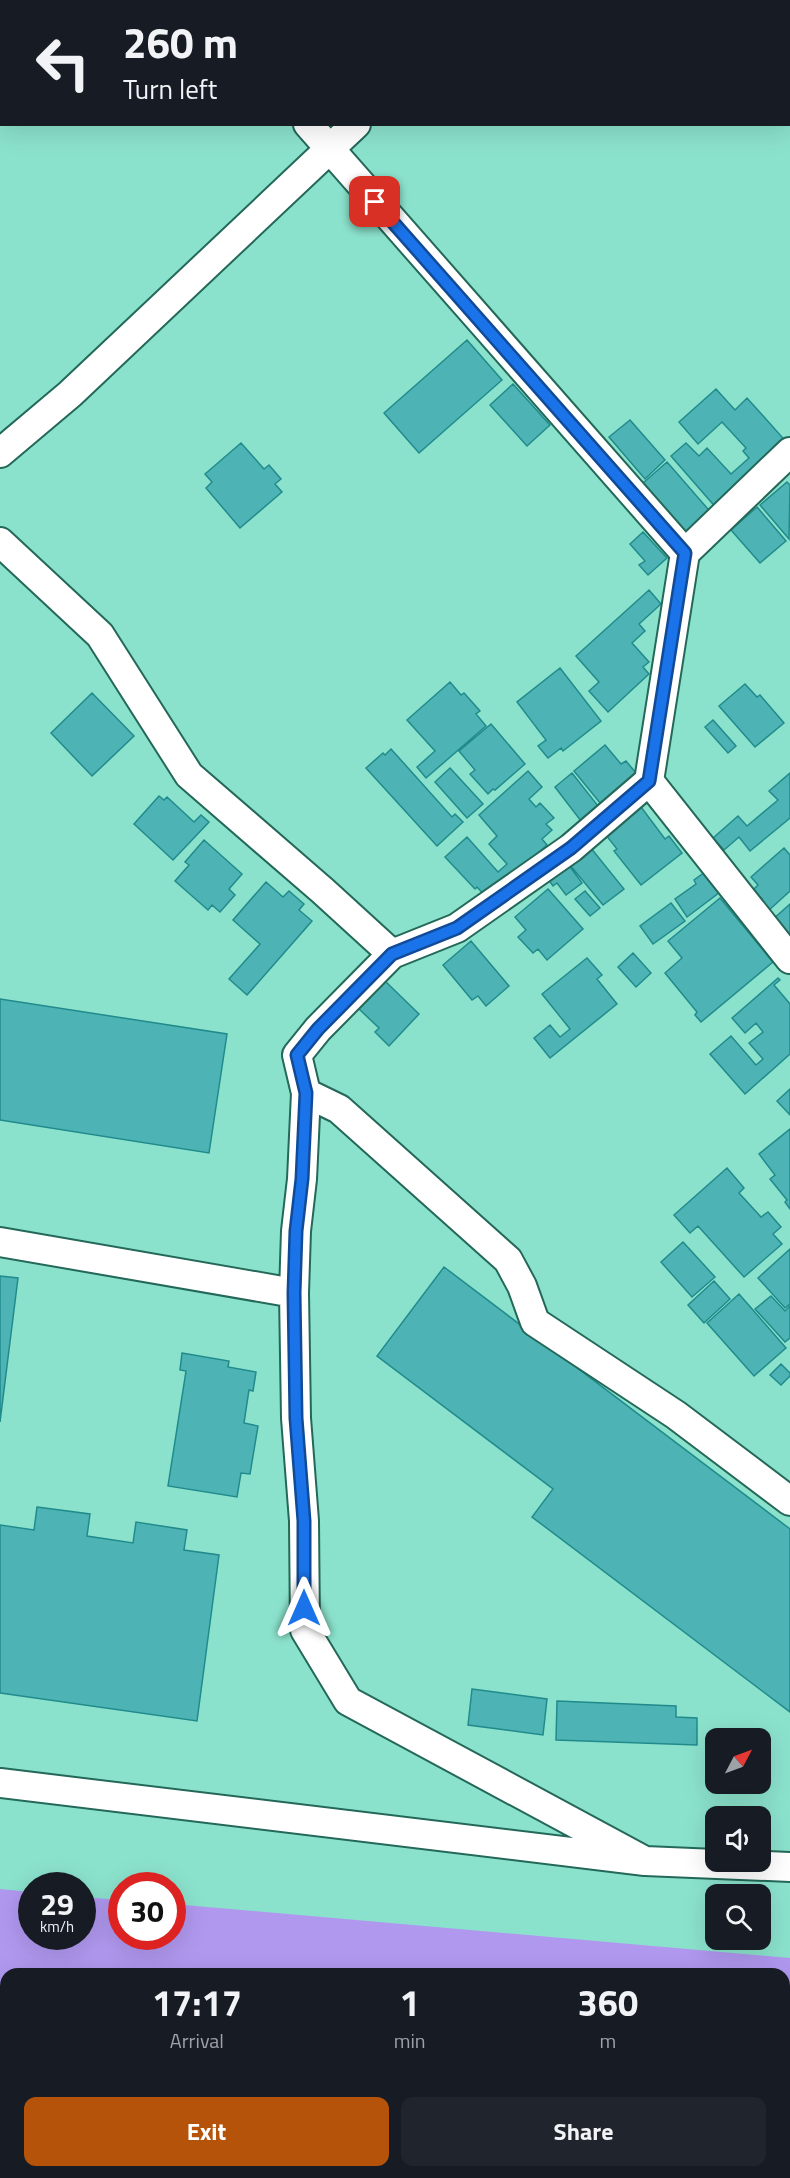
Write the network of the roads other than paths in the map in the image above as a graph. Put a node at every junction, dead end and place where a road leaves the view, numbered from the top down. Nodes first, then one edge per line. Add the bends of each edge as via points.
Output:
1 (310, 126) edge
2 (354, 126) edge
3 (329, 149) junction
4 (790, 452) edge
5 (0, 453) edge
6 (0, 542) edge
7 (685, 553) junction
8 (649, 781) junction
9 (392, 954) junction
10 (790, 959) edge
11 (306, 1093) junction
12 (0, 1242) edge
13 (294, 1293) junction
14 (790, 1501) edge
15 (0, 1783) edge
16 (645, 1861) junction
17 (790, 1867) edge

1 - 3 street
2 - 3 street
3 - 5 street via 70,394
3 - 7 street
4 - 7 street
6 - 9 street via 100,635 189,775
7 - 8 street
8 - 9 street via 571,848 457,928
8 - 10 street
9 - 11 street via 297,1055
11 - 13 street
11 - 14 street via 339,1110 508,1260 535,1322 676,1415
12 - 13 street
13 - 16 street via 305,1630 348,1701
15 - 16 street
16 - 17 street

